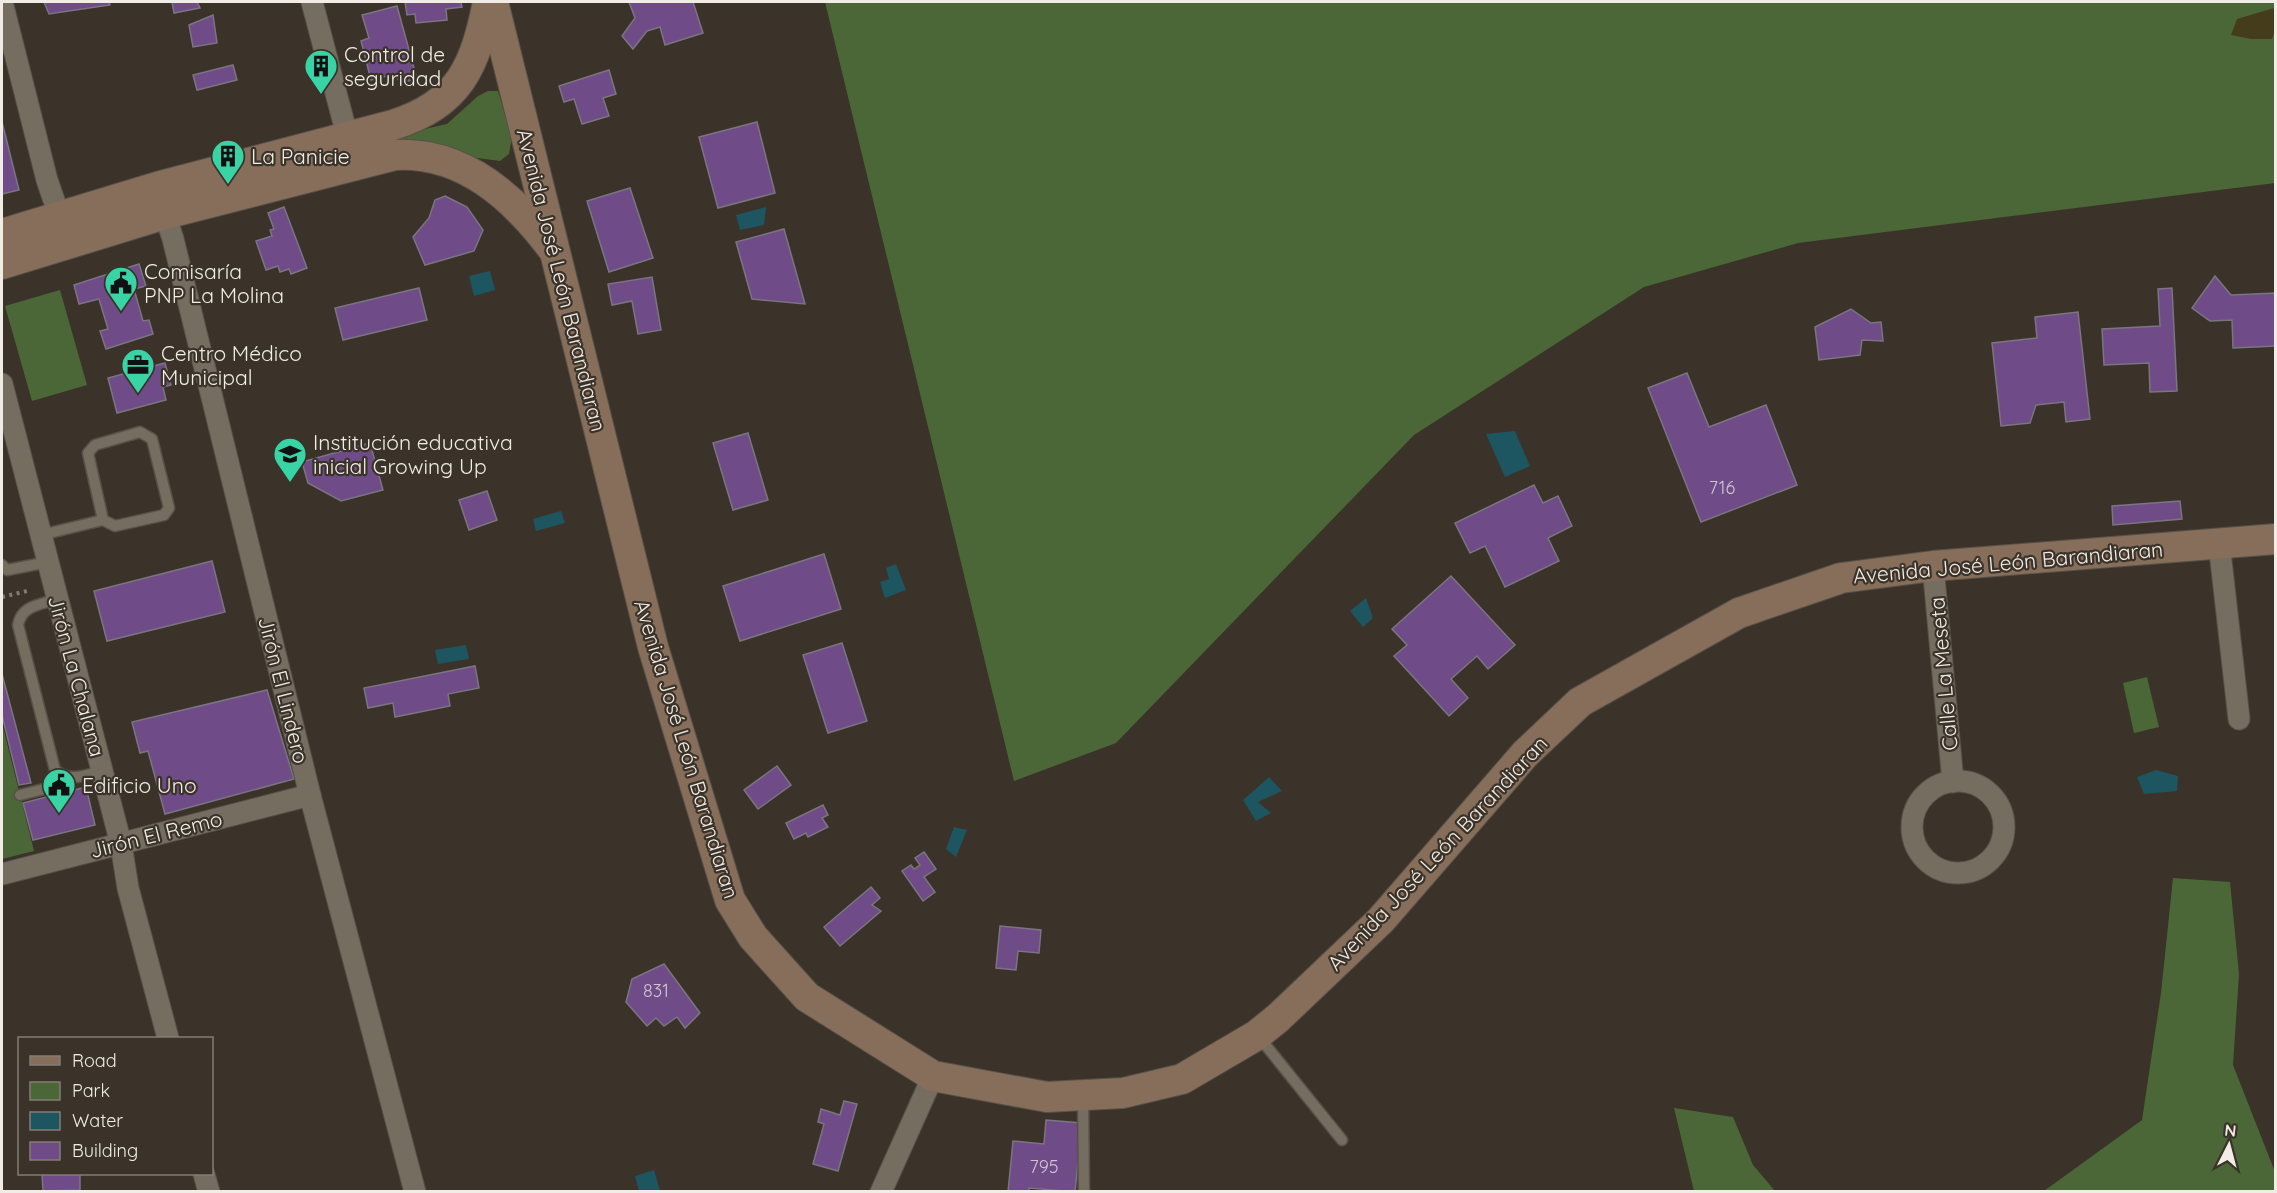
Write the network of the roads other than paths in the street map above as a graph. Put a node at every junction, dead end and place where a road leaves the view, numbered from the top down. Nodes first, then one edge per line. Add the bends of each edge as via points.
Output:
1 (2, 2) edge
2 (312, 2) edge
3 (488, 2) edge
4 (493, 2) edge
5 (462, 81) junction
6 (517, 97) junction
7 (530, 149) junction
8 (352, 151) junction
9 (466, 168) junction
10 (161, 200) junction
11 (59, 215) junction
12 (90, 236) junction
13 (9, 246) edge
14 (557, 254) junction
15 (2, 384) edge
16 (103, 520) junction
17 (41, 535) junction
18 (2276, 539) edge
19 (2219, 543) junction
20 (48, 562) junction
21 (2, 565) edge
22 (1933, 566) junction
23 (57, 599) junction
24 (2239, 719) dead end
25 (102, 771) junction
26 (64, 777) junction
27 (1953, 782) junction
28 (20, 795) dead end
29 (310, 795) junction
30 (121, 844) junction
31 (2, 874) edge
32 (1257, 1035) junction
33 (168, 1037) edge
34 (933, 1076) junction
35 (1083, 1095) junction
36 (1342, 1140) dead end
37 (205, 1175) edge
38 (209, 1191) edge
39 (415, 1191) edge
40 (880, 1191) edge
41 (1084, 1191) edge

1 - 11 street
2 - 8 street
3 - 5 street via 478,43
4 - 6 street, Avenida José León Barandiaran
5 - 6 street via 487,76 498,79
5 - 8 street via 428,112
6 - 7 street, Avenida José León Barandiaran
7 - 9 street via 517,169 506,174
7 - 14 street, Avenida José León Barandiaran
8 - 9 street via 432,156
8 - 10 street
9 - 14 street via 515,205
10 - 11 street
10 - 12 street
10 - 29 street, Jirón El Lindero
11 - 12 street
11 - 13 street
12 - 13 street
14 - 34 street, Avenida José León Barandiaran via 653,647 730,900 753,937 807,997
15 - 17 street, Jirón La Chalana
16 - 16 lane via 115,526 164,515 169,508 152,439 140,432 95,445 88,453
16 - 17 lane
17 - 20 street, Jirón La Chalana
18 - 19 street, Avenida José León Barandiaran
19 - 22 street, Avenida José León Barandiaran
19 - 24 street
20 - 21 lane via 17,570 7,570
20 - 23 street, Jirón La Chalana
22 - 27 street, Calle La Meseta
22 - 32 street, Avenida José León Barandiaran via 1841,578 1739,613 1580,702 1525,754 1381,920
23 - 25 street, Jirón La Chalana
23 - 26 lane via 28,608 20,615 18,625 55,771
25 - 26 lane
25 - 30 street, Jirón La Chalana
26 - 28 lane via 56,786
27 - 27 street, Calle La Meseta via 1939,786 1918,805 1912,833 1925,860 1951,873 1966,873 1993,858 2005,829 2003,814 1984,789
29 - 30 street, Jirón El Remo
29 - 39 street, Jirón El Lindero
30 - 31 street, Jirón El Remo
30 - 33 street, Jirón La Chalana via 128,888
32 - 35 street, Avenida José León Barandiaran via 1182,1079 1123,1093
32 - 36 lane
34 - 35 street, Avenida José León Barandiaran via 1047,1097
34 - 40 street
35 - 41 lane
37 - 38 street

